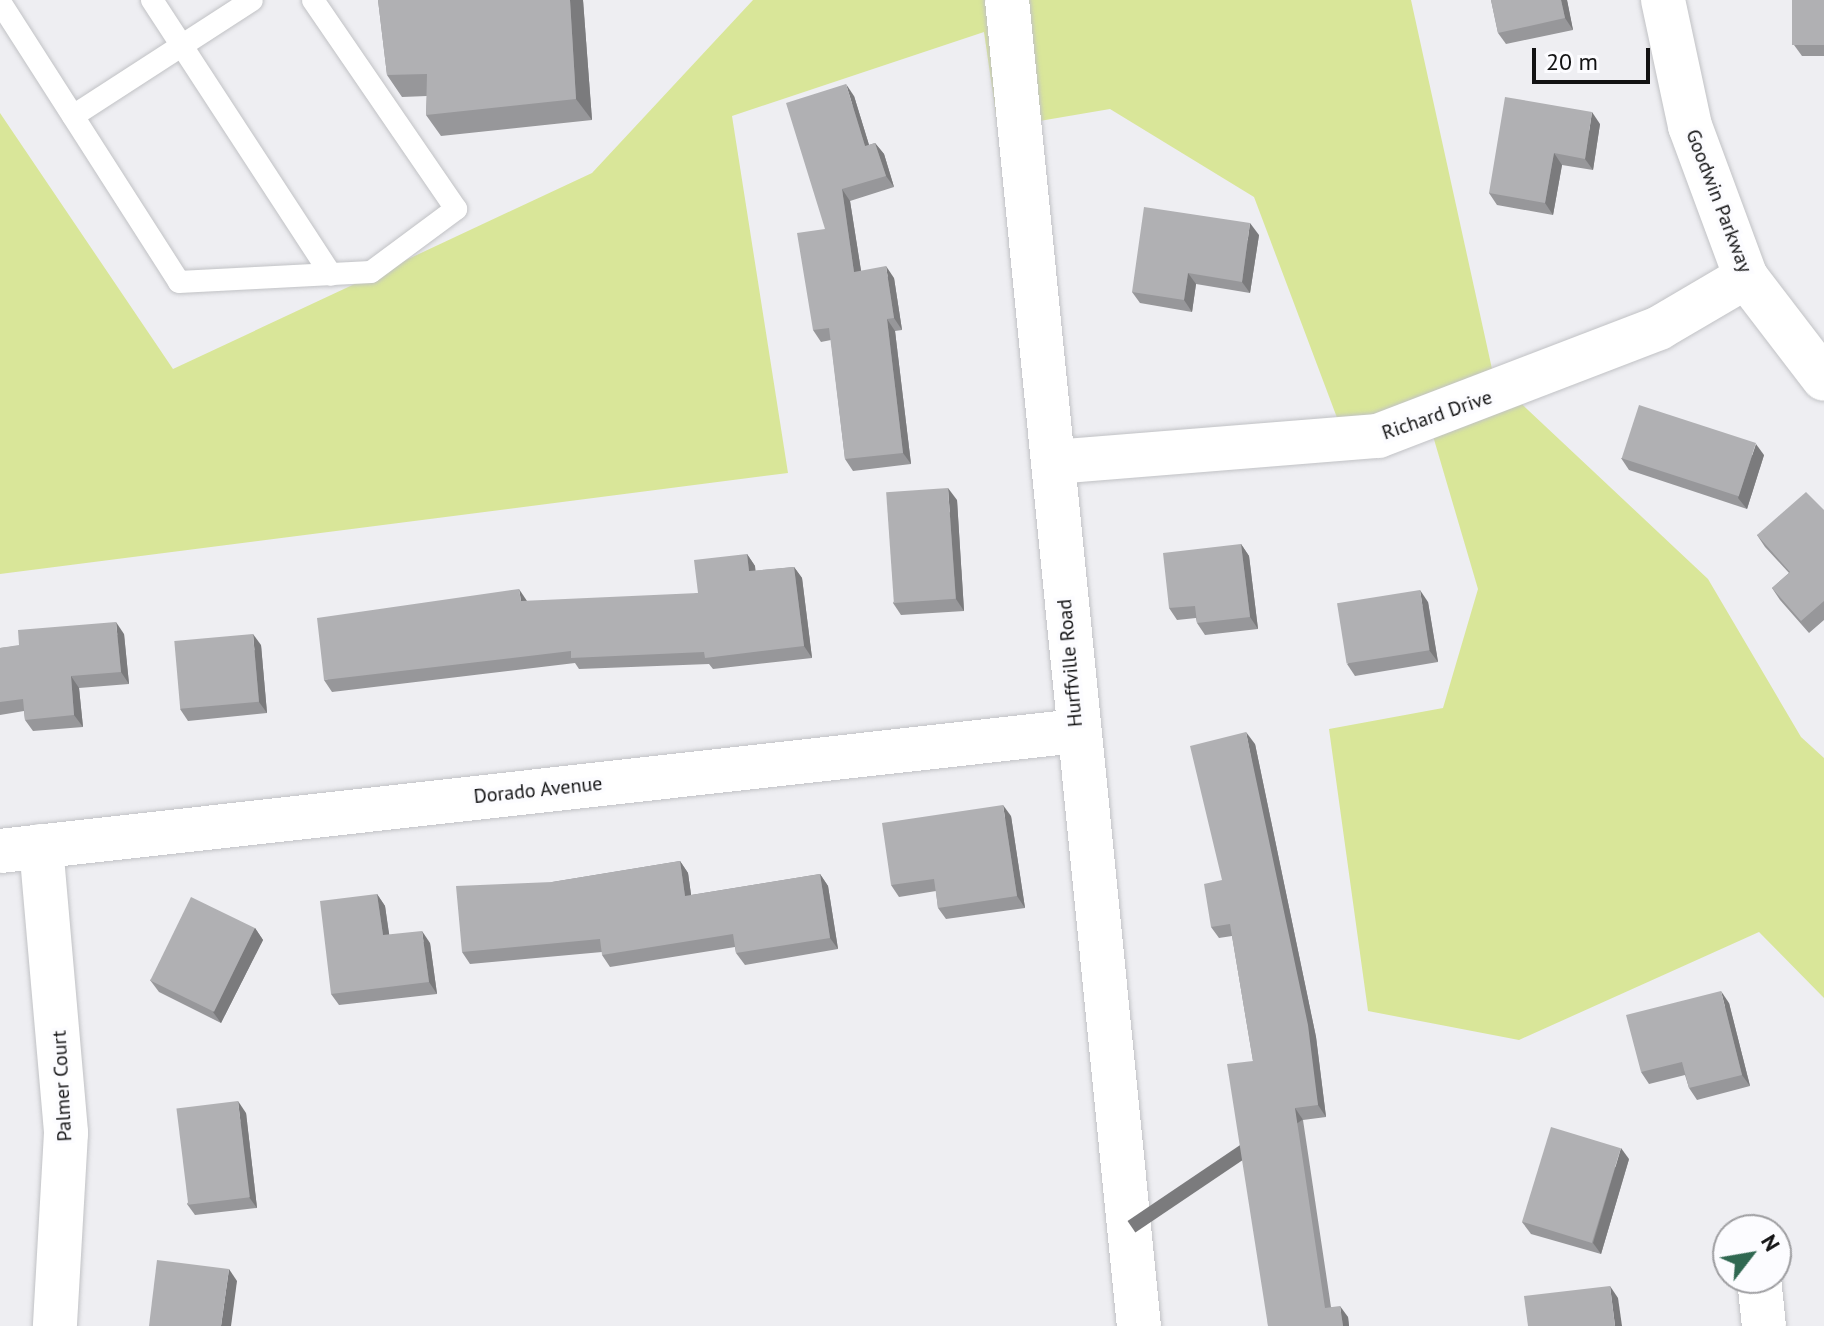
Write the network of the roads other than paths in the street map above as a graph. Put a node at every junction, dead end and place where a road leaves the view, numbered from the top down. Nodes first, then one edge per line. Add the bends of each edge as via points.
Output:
1 (152, 0) edge
2 (252, 0) edge
3 (313, 0) edge
4 (1007, 0) edge
5 (1663, 0) edge
6 (0, 2) edge
7 (181, 45) junction
8 (73, 116) junction
9 (331, 275) junction
10 (1746, 277) junction
11 (1824, 379) edge
12 (1054, 462) junction
13 (1076, 731) junction
14 (20, 848) edge
15 (1761, 1294) edge
16 (55, 1326) edge
17 (1139, 1326) edge
18 (1764, 1326) edge

1 - 7 lane
2 - 7 lane
3 - 9 lane via 456,209 371,272
4 - 12 street, Hurffville Road
5 - 10 street, Goodwin Parkway via 1690,126
6 - 8 lane
7 - 8 lane
7 - 9 lane
8 - 9 lane via 179,282
10 - 11 street, Goodwin Parkway
10 - 12 street, Richard Drive via 1659,328 1378,436
12 - 13 street, Hurffville Road
13 - 14 street, Dorado Avenue
13 - 17 street, Hurffville Road
14 - 16 street, Palmer Court via 66,1133
15 - 18 street

